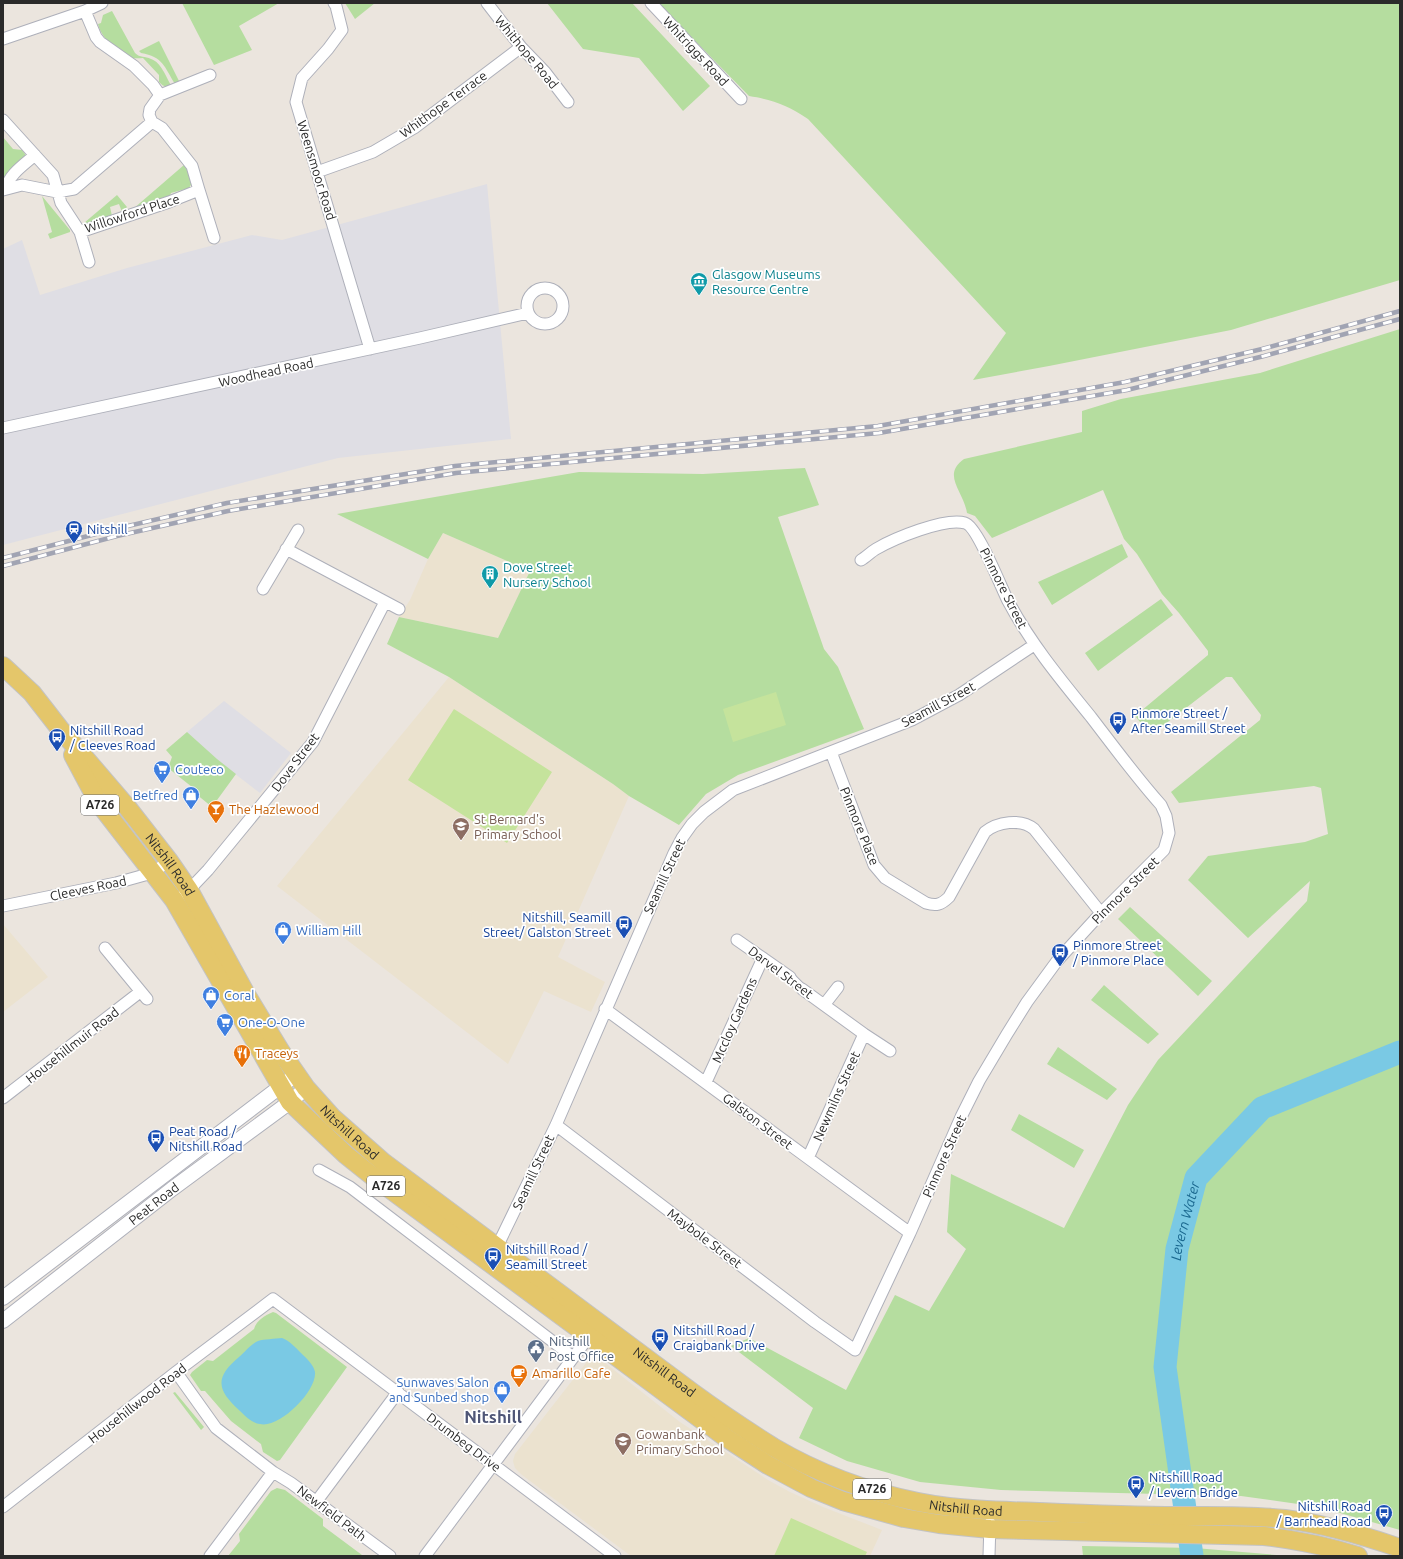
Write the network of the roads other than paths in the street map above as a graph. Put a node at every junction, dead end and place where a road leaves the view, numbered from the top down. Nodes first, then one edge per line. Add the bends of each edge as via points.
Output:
1 (102, 3) edge
2 (334, 3) edge
3 (487, 3) edge
4 (651, 3) edge
5 (85, 11) junction
6 (3, 39) edge
7 (521, 47) junction
8 (210, 75) dead end
9 (160, 95) junction
10 (741, 99) dead end
11 (568, 102) dead end
12 (3, 120) edge
13 (152, 122) junction
14 (35, 155) junction
15 (317, 172) junction
16 (4, 190) edge
17 (199, 190) junction
18 (57, 192) junction
19 (80, 232) junction
20 (214, 238) dead end
21 (89, 262) dead end
22 (528, 314) dead end
23 (370, 349) junction
24 (3, 428) edge
25 (298, 530) dead end
26 (286, 550) junction
27 (861, 560) dead end
28 (263, 589) dead end
29 (386, 602) junction
30 (399, 609) dead end
31 (1034, 645) junction
32 (3, 666) edge
33 (60, 729) junction
34 (831, 752) junction
35 (169, 861) junction
36 (152, 873) junction
37 (190, 890) junction
38 (174, 900) junction
39 (3, 906) edge
40 (1101, 913) junction
41 (737, 940) dead end
42 (105, 948) dead end
43 (762, 958) junction
44 (790, 978) joint
45 (838, 987) dead end
46 (802, 988) joint
47 (824, 1004) junction
48 (605, 1009) junction
49 (864, 1034) junction
50 (890, 1051) dead end
51 (301, 1081) junction
52 (706, 1082) junction
53 (281, 1086) junction
54 (3, 1098) edge
55 (290, 1102) junction
56 (556, 1125) junction
57 (808, 1158) junction
58 (319, 1170) dead end
59 (910, 1233) junction
60 (492, 1255) junction
61 (3, 1298) edge
62 (273, 1299) joint
63 (3, 1321) edge
64 (594, 1329) junction
65 (855, 1350) joint
66 (573, 1357) junction
67 (176, 1372) junction
68 (398, 1392) junction
69 (493, 1464) junction
70 (273, 1472) junction
71 (316, 1502) junction
72 (3, 1507) edge
73 (991, 1510) junction
74 (1253, 1516) junction
75 (990, 1529) junction
76 (1252, 1536) junction
77 (1400, 1548) edge
78 (210, 1556) edge
79 (390, 1556) edge
80 (425, 1556) edge
81 (615, 1556) edge
82 (989, 1556) edge
83 (1358, 1556) edge

1 - 5 street
2 - 15 street, Weensmoor Road via 342,30 302,78 296,102
3 - 7 street, Whithope Road
4 - 10 street, Whitriggs Road
5 - 6 street
5 - 9 street via 100,42 134,66
7 - 11 street, Whithope Road via 545,72
7 - 15 street, Whithope Terrace via 414,128 374,152
8 - 9 street
9 - 13 street via 150,109
12 - 14 street, Willowford Place
13 - 17 street via 162,128 192,166
13 - 18 street via 74,189
14 - 16 street via 8,181
14 - 18 street, Willowford Place via 53,175
15 - 23 street, Weensmoor Road
16 - 18 street via 22,185
17 - 19 street, Willowford Place
17 - 20 street
18 - 19 street, Willowford Place via 61,203
19 - 21 street
22 - 23 street, Woodhead Road
23 - 24 street, Woodhead Road
25 - 26 street
26 - 28 street
26 - 29 street
27 - 31 street, Pinmore Street via 875,550 915,532 949,522 970,525 979,537 1009,603
29 - 30 street
29 - 37 street, Dove Street via 313,742
31 - 34 street, Seamill Street via 979,683 937,707 912,720
31 - 40 street, Pinmore Street via 1161,806 1169,825 1168,841 1164,850
32 - 33 main road, Nitshill Road / A726 via 32,693
33 - 35 main road, Nitshill Road / A726 via 118,795
33 - 36 main road, Nitshill Road / A726 via 98,802
34 - 40 street, Pinmore Place via 874,865 885,878 926,903 939,904 949,897 985,832 1002,824 1024,823 1034,829
34 - 48 street, Seamill Street via 733,790 692,824 674,852
35 - 36 street, Cleeves Road
35 - 37 main road, Nitshill Road / A726
36 - 38 main road, Nitshill Road / A726
36 - 39 street, Cleeves Road
37 - 38 street, Dove Street
37 - 51 main road, Nitshill Road / A726 via 247,996
38 - 53 main road, Nitshill Road / A726
40 - 59 street, Pinmore Street via 1057,961 1007,1034 961,1117
41 - 43 street, Darvel Street
42 - 54 street, Househillmuir Road via 143,996
43 - 44 street, Darvel Street
43 - 52 street, Mccloy Gardens
44 - 46 street, Darvel Street
45 - 47 street, Darvel Street
46 - 47 street, Darvel Street
47 - 49 street, Darvel Street
48 - 52 street, Galston Street
48 - 56 street, Seamill Street
49 - 50 street, Darvel Street
49 - 57 street, Newmilns Street
51 - 53 street, Peat Road
51 - 55 street, Peat Road
51 - 60 main road, Nitshill Road / A726 via 332,1117
52 - 57 street, Galston Street
53 - 55 main road, Nitshill Road / A726
53 - 61 street, Peat Road
55 - 60 main road, Nitshill Road / A726 via 346,1155
55 - 63 street, Peat Road via 172,1189
56 - 60 street, Seamill Street
56 - 65 street, Maybole Street via 809,1318
57 - 59 street, Galston Street
58 - 66 street via 350,1187
59 - 65 street, Pinmore Street
60 - 64 main road, Nitshill Road / A726
62 - 67 street, Househillwood Road
62 - 68 street, Drumbeg Drive
64 - 66 street
64 - 73 main road, Nitshill Road / A726 via 732,1421 775,1448 814,1468 872,1490 919,1502
64 - 75 main road, Nitshill Road / A726 via 725,1437 811,1488 843,1501 904,1518
66 - 69 street
67 - 70 street, Newfield Path via 216,1428
67 - 72 street, Househillwood Road
68 - 69 street, Drumbeg Drive
68 - 71 street
69 - 80 street
69 - 81 street, Drumbeg Drive
70 - 71 street, Newfield Path
70 - 78 street
71 - 79 street, Newfield Path
73 - 74 main road, Nitshill Road / A726 via 1115,1515
73 - 75 street
74 - 76 main road
74 - 77 main road, Nitshill Road / A726 via 1318,1524
75 - 76 main road, Nitshill Road / A726
75 - 82 street
76 - 83 main road, Nitshill Road / A726 via 1292,1539

